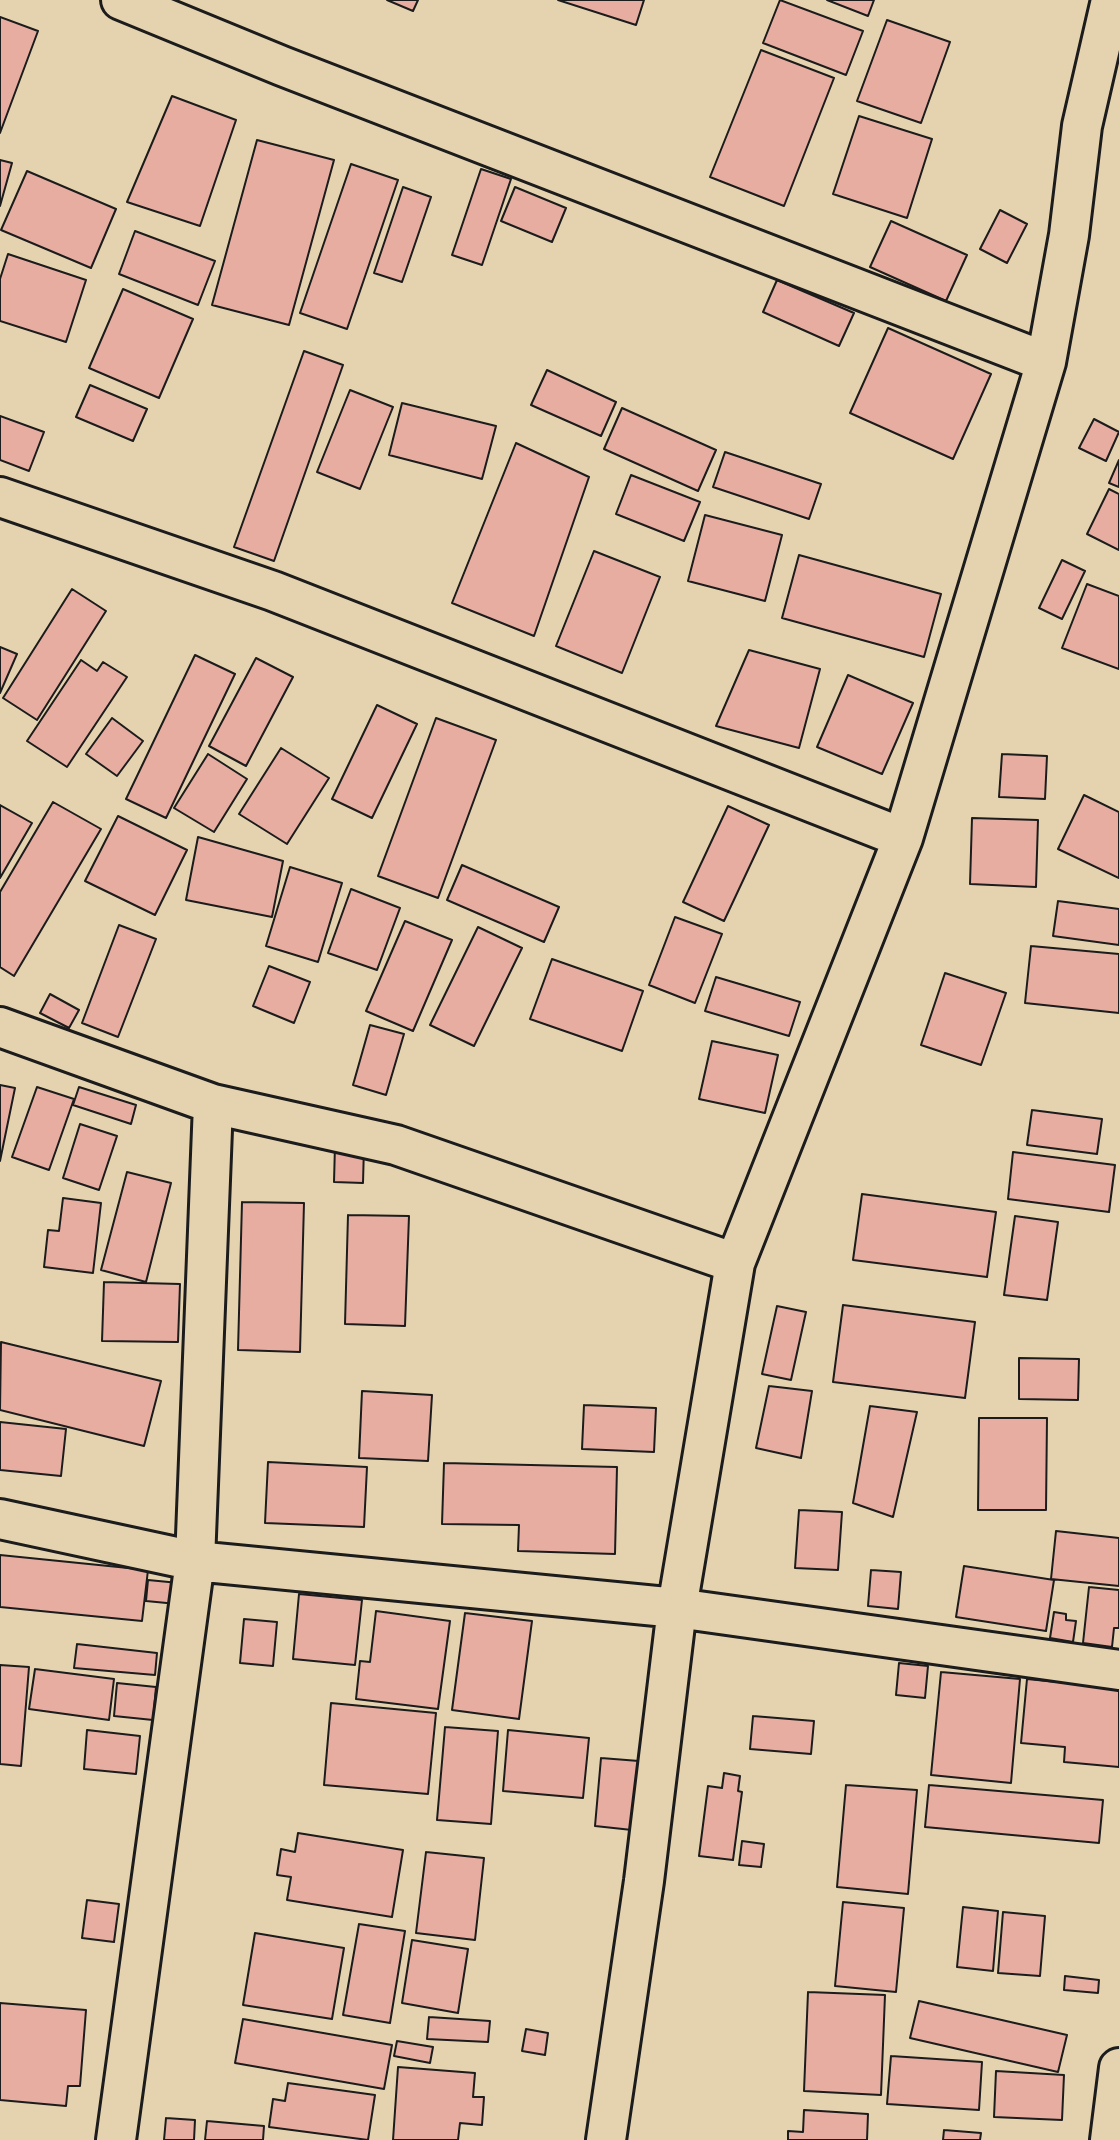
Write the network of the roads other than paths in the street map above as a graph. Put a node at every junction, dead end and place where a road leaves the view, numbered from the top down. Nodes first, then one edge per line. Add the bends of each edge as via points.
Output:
1 (121, 0) edge
2 (1111, 0) edge
3 (1046, 362) junction
4 (0, 497) edge
5 (903, 838) junction
6 (0, 1027) edge
7 (214, 1104) junction
8 (735, 1263) junction
9 (0, 1519) edge
10 (195, 1561) junction
11 (677, 1608) junction
12 (1119, 1670) edge
13 (1119, 2068) edge
14 (116, 2140) edge
15 (606, 2140) edge
16 (1110, 2140) edge

1 - 3 street
2 - 3 street via 1082,126 1069,235
3 - 5 street
4 - 5 street via 273,591
5 - 8 street
6 - 7 street
7 - 8 street via 396,1145
7 - 10 street
8 - 11 street
9 - 10 street
10 - 11 street
10 - 14 street
11 - 12 street
11 - 15 street via 645,1881
13 - 16 street

